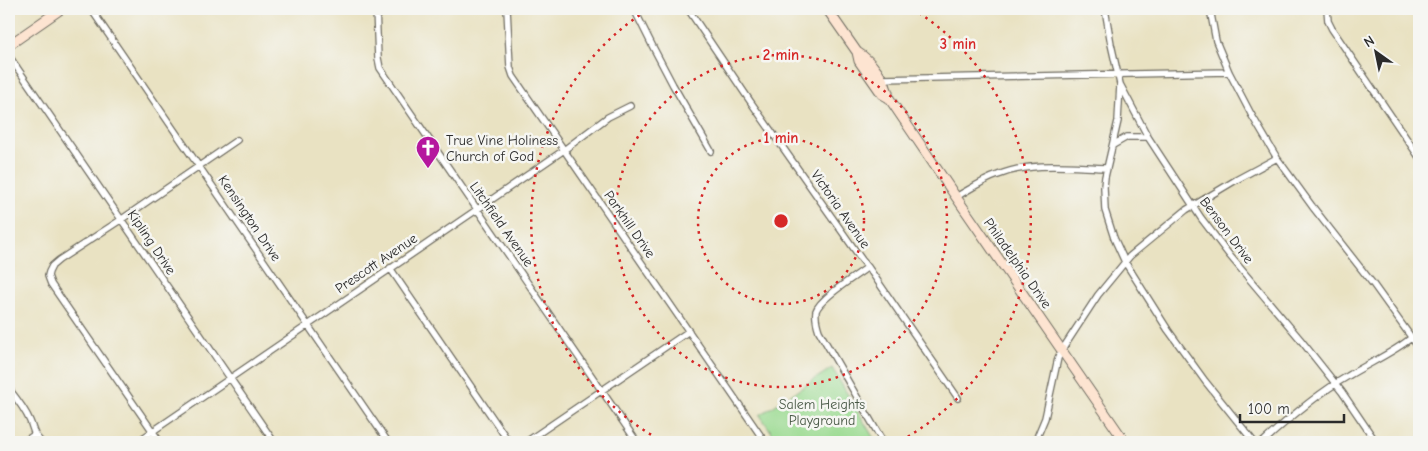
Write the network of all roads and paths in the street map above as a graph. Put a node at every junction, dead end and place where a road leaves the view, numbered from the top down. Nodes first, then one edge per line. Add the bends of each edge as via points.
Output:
1 (61, 9) edge
2 (91, 9) edge
3 (376, 9) edge
4 (507, 9) edge
5 (634, 9) edge
6 (688, 9) edge
7 (826, 9) edge
8 (1105, 9) edge
9 (1210, 9) edge
10 (1327, 9) edge
11 (9, 45) edge
12 (857, 52) junction
13 (9, 56) edge
14 (1229, 72) junction
15 (1118, 75) junction
16 (881, 79) junction
17 (1120, 84) junction
18 (890, 98) junction
19 (630, 106) dead end
20 (1148, 137) junction
21 (237, 140) dead end
22 (1113, 145) junction
23 (564, 150) junction
24 (711, 151) dead end
25 (1419, 157) edge
26 (1278, 158) junction
27 (199, 166) junction
28 (1107, 168) junction
29 (956, 197) junction
30 (1192, 206) junction
31 (477, 209) junction
32 (122, 219) junction
33 (1125, 262) junction
34 (868, 267) junction
35 (390, 268) junction
36 (308, 325) junction
37 (689, 331) junction
38 (1411, 338) junction
39 (1419, 348) edge
40 (1062, 350) junction
41 (230, 378) junction
42 (1336, 384) junction
43 (9, 390) edge
44 (602, 390) junction
45 (958, 398) dead end
46 (153, 432) junction
47 (34, 435) junction
48 (23, 442) edge
49 (41, 442) edge
50 (137, 442) edge
51 (160, 442) edge
52 (274, 442) edge
53 (388, 442) edge
54 (509, 442) edge
55 (526, 442) edge
56 (637, 442) edge
57 (765, 442) edge
58 (883, 442) edge
59 (1035, 442) edge
60 (1125, 442) edge
61 (1254, 442) edge
62 (1263, 442) edge
63 (1376, 442) edge

1 - 11 main road
2 - 27 street, Kensington Drive
3 - 31 street, Litchfield Avenue via 379,66
4 - 23 street, Parkhill Drive via 511,72
5 - 24 street
6 - 34 street, Victoria Avenue
7 - 12 main road, Philadelphia Drive
8 - 15 street, Benson Drive
9 - 14 street via 1216,41
10 - 25 street via 1332,29
12 - 16 main road, Philadelphia Drive via 865,57
12 - 18 main road, Philadelphia Drive via 859,61 882,94
13 - 32 street, Kipling Drive
14 - 15 street
14 - 26 street
15 - 16 street
15 - 17 street, Benson Drive
16 - 18 main road, Philadelphia Drive
17 - 20 street, Benson Drive
17 - 22 street via 1119,116
18 - 29 main road, Philadelphia Drive
19 - 23 street, Prescott Avenue via 608,117
20 - 22 street via 1127,137
20 - 30 street, Benson Drive
21 - 27 street
22 - 28 street
23 - 31 street, Prescott Avenue
23 - 37 street, Parkhill Drive
26 - 30 street
26 - 38 street
27 - 32 street
27 - 36 street, Kensington Drive
28 - 29 street via 1042,166 1019,169 980,183
28 - 33 street via 1104,187 1107,216
29 - 40 main road, Philadelphia Drive
30 - 33 street
30 - 42 street, Benson Drive
31 - 35 street, Prescott Avenue
31 - 44 street, Litchfield Avenue
32 - 41 street, Kipling Drive
32 - 46 street via 59,260 48,276
33 - 40 street via 1098,295
33 - 61 street via 1168,330
34 - 45 street, Victoria Avenue
34 - 58 street via 819,304 816,314 819,331
35 - 36 street, Prescott Avenue
35 - 54 street
36 - 41 street, Prescott Avenue
36 - 53 street, Kensington Drive
37 - 44 street
37 - 57 street, Parkhill Drive
38 - 39 street
38 - 42 street
40 - 59 street via 1045,418
40 - 60 main road, Philadelphia Drive
41 - 46 street, Prescott Avenue
41 - 52 street, Kipling Drive
42 - 62 street
42 - 63 street, Benson Drive
43 - 47 street via 30,420
44 - 55 street
44 - 56 street, Litchfield Avenue
46 - 50 street, Prescott Avenue
46 - 51 street
47 - 48 street
47 - 49 street

